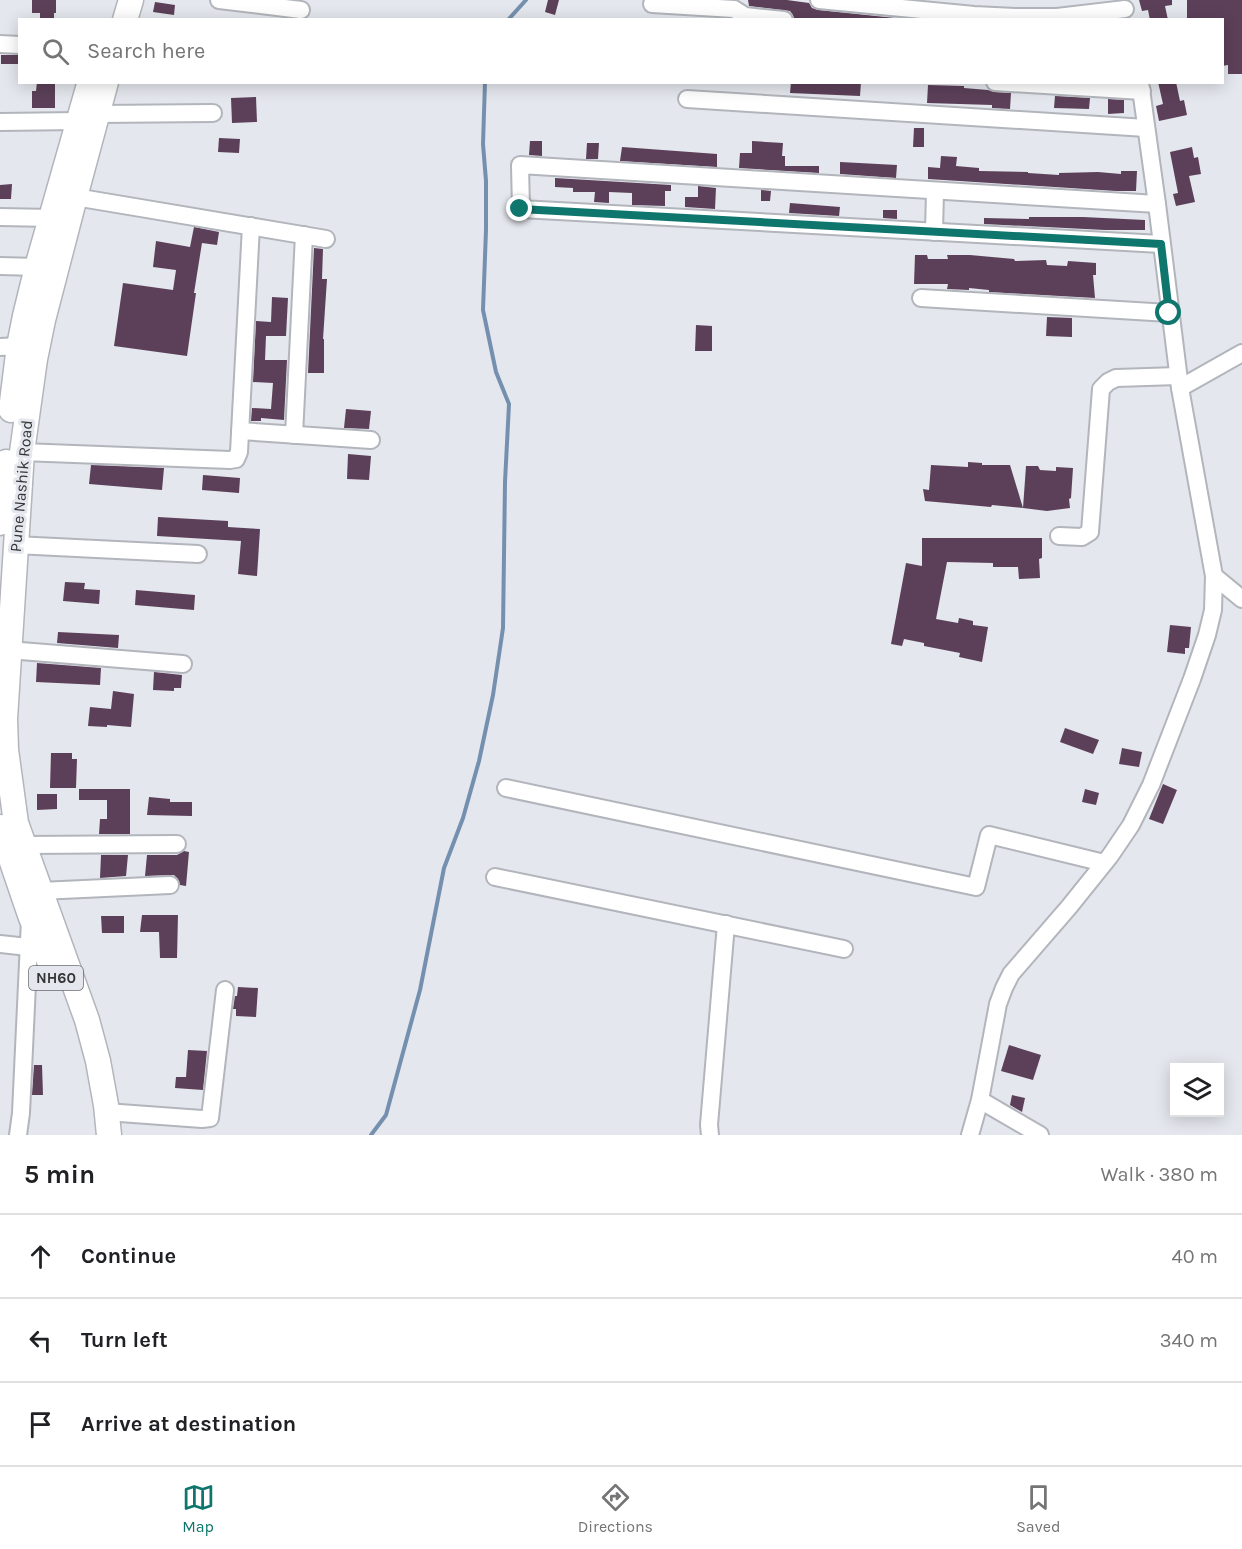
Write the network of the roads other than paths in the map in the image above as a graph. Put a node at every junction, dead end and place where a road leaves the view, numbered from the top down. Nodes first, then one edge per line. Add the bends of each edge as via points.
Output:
1 (114, 0) edge
2 (131, 0) edge
3 (219, 0) edge
4 (819, 0) edge
5 (839, 1) edge
6 (652, 4) dead end
7 (301, 10) dead end
8 (1125, 10) edge
9 (109, 18) edge
10 (126, 18) edge
11 (764, 18) edge
12 (0, 44) edge
13 (18, 45) edge
14 (90, 84) edge
15 (105, 84) edge
16 (1053, 84) edge
17 (1141, 87) edge
18 (687, 99) dead end
19 (213, 113) dead end
20 (88, 117) junction
21 (0, 122) edge
22 (1146, 128) junction
23 (935, 190) junction
24 (75, 197) junction
25 (1157, 204) junction
26 (0, 216) edge
27 (52, 218) junction
28 (251, 226) junction
29 (934, 232) junction
30 (304, 235) junction
31 (326, 239) dead end
32 (1161, 244) junction
33 (0, 266) edge
34 (37, 267) junction
35 (921, 298) dead end
36 (1169, 313) junction
37 (10, 347) edge
38 (1242, 353) edge
39 (1179, 382) junction
40 (240, 431) junction
41 (294, 435) junction
42 (371, 440) dead end
43 (9, 460) edge
44 (0, 511) edge
45 (1059, 536) dead end
46 (15, 544) junction
47 (198, 554) dead end
48 (1214, 576) junction
49 (1242, 599) edge
50 (8, 650) junction
51 (183, 664) dead end
52 (506, 788) dead end
53 (10, 830) edge
54 (177, 844) dead end
55 (1104, 863) junction
56 (495, 877) dead end
57 (170, 885) dead end
58 (40, 891) junction
59 (30, 915) junction
60 (726, 924) junction
61 (0, 944) edge
62 (28, 947) junction
63 (844, 948) dead end
64 (225, 990) dead end
65 (980, 1100) junction
66 (107, 1123) edge
67 (18, 1135) edge
68 (92, 1135) edge
69 (710, 1135) edge
70 (970, 1135) edge
71 (1040, 1135) edge

1 - 9 highway
2 - 10 highway
3 - 7 street
4 - 5 street
5 - 8 street via 1015,17
6 - 11 street via 734,9 745,16
12 - 13 street
14 - 20 highway, Pune Nashik Road / NH60
15 - 20 highway, Pune Nashik Road / NH60
16 - 17 street
17 - 22 street
18 - 22 street
19 - 20 street
20 - 21 street
20 - 24 highway, Pune Nashik Road / NH60
20 - 27 highway, Pune Nashik Road / NH60
22 - 25 street
23 - 25 street
23 - 29 street
23 - 29 street via 520,165 520,209
24 - 28 street
24 - 43 highway, Pune Nashik Road / NH60
25 - 32 street
26 - 27 street
27 - 34 highway, Pune Nashik Road / NH60
28 - 30 street
28 - 40 street
29 - 32 street
30 - 31 street
30 - 41 street
32 - 36 street
33 - 34 street
34 - 37 highway, Pune Nashik Road / NH60
35 - 36 street
36 - 39 street
37 - 43 highway, Pune Nashik Road / NH60
38 - 39 street
39 - 45 street via 1116,378 1101,389 1090,532 1083,537
39 - 48 street
40 - 41 street
40 - 43 street via 239,452 236,459 230,460
41 - 42 street
43 - 44 highway, Pune Nashik Road / NH60
43 - 46 highway, Pune Nashik Road / NH60
46 - 47 street
46 - 50 highway, Pune Nashik Road / NH60
48 - 49 street
48 - 55 street via 1208,635 1155,775 1131,825
50 - 51 street
50 - 53 highway, Pune Nashik Road / NH60 via 5,719
52 - 55 street via 976,887 989,835
53 - 54 street
53 - 58 highway, Pune Nashik Road / NH60
53 - 59 highway, Pune Nashik Road / NH60
55 - 65 street via 1011,974 998,1004
56 - 60 street
57 - 58 street
58 - 66 highway, Pune Nashik Road / NH60 via 87,1020
59 - 62 street
59 - 68 highway, Pune Nashik Road / NH60 via 67,1010 87,1090
60 - 63 street
60 - 69 street
61 - 62 street
62 - 67 street
64 - 66 street via 210,1118
65 - 70 street
65 - 71 street

